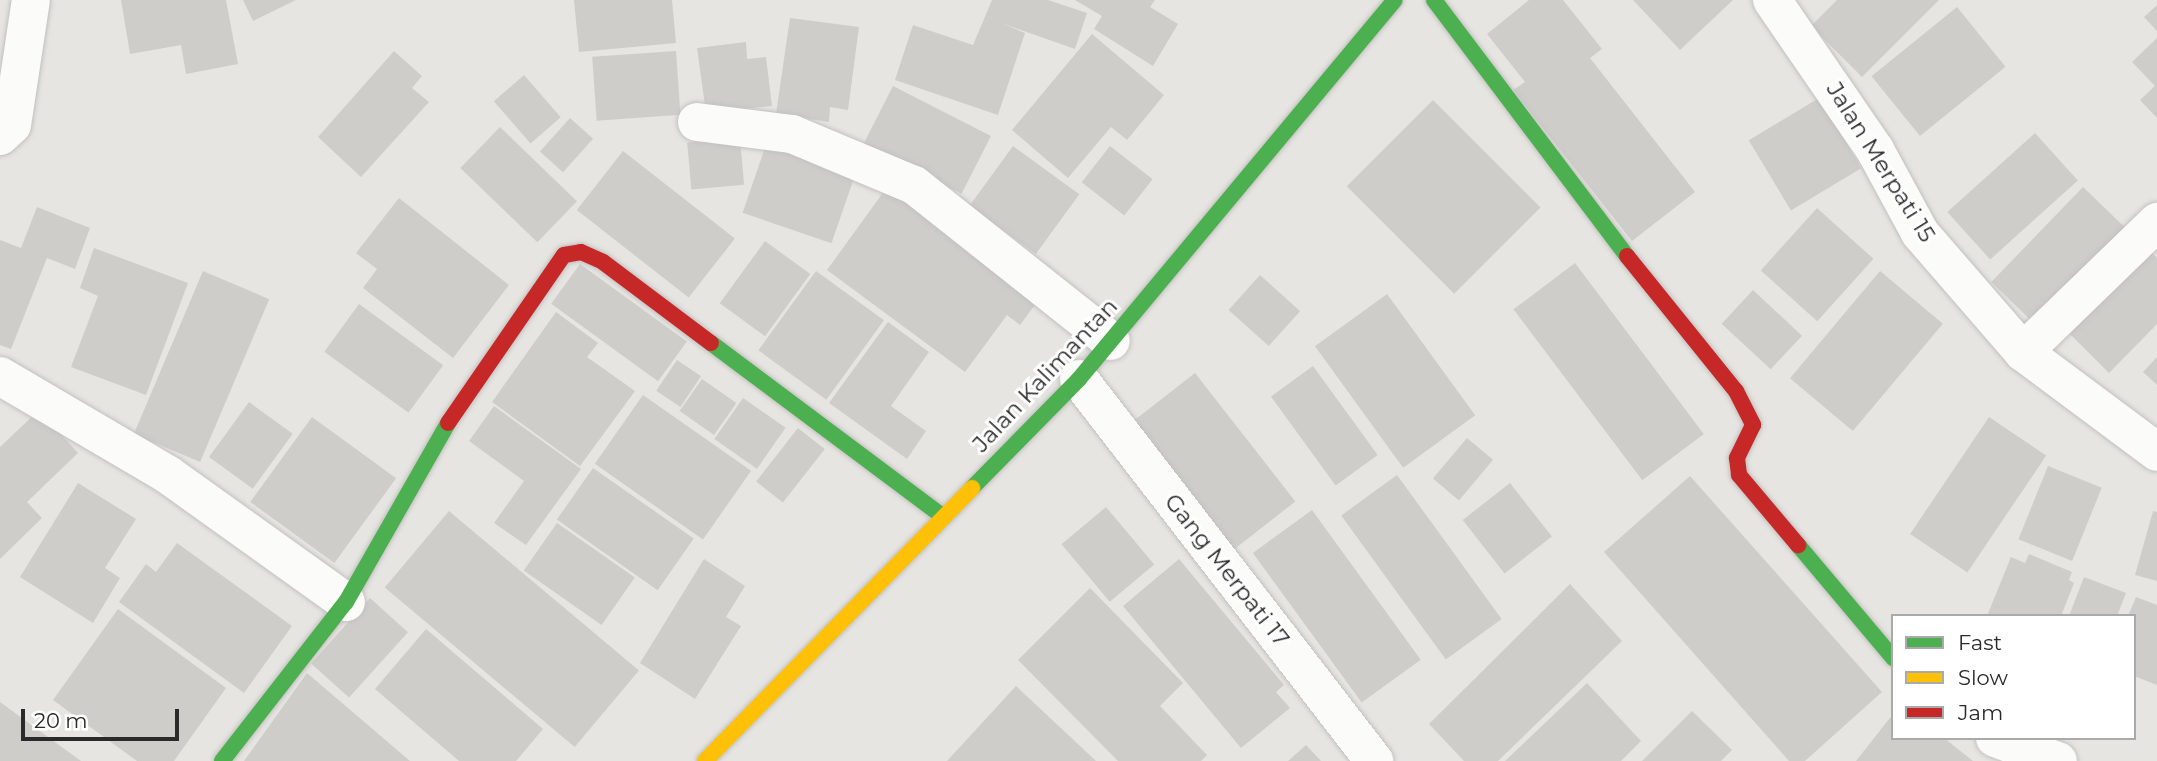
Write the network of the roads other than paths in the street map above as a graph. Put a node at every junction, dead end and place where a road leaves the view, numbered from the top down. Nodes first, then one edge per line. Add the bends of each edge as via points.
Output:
1 (31, 0) edge
2 (1395, 0) edge
3 (1434, 0) edge
4 (1772, 0) edge
5 (697, 122) dead end
6 (0, 136) edge
7 (2157, 222) edge
8 (1111, 341) junction
9 (2023, 352) junction
10 (0, 376) edge
11 (1079, 379) junction
12 (2157, 452) edge
13 (942, 516) junction
14 (346, 602) junction
15 (1891, 656) edge
16 (2000, 740) edge
17 (222, 761) edge
18 (705, 761) edge
19 (1374, 761) edge
20 (2058, 761) edge

1 - 6 street via 12,125
2 - 8 street, Jalan Kalimantan
3 - 15 street via 1669,312 1736,391 1753,425 1737,458 1739,475
4 - 9 street, Jalan Merpati 15 via 1875,150 1920,233
5 - 8 street via 792,134 914,185
7 - 9 street
8 - 11 street, Jalan Kalimantan
9 - 12 street, Jalan Merpati 15
10 - 14 street via 167,474
11 - 13 street, Jalan Kalimantan
11 - 19 street, Gang Merpati 17
13 - 14 street via 603,261 581,252 564,255 460,402
13 - 18 street, Jalan Kalimantan
14 - 17 street
16 - 20 street

